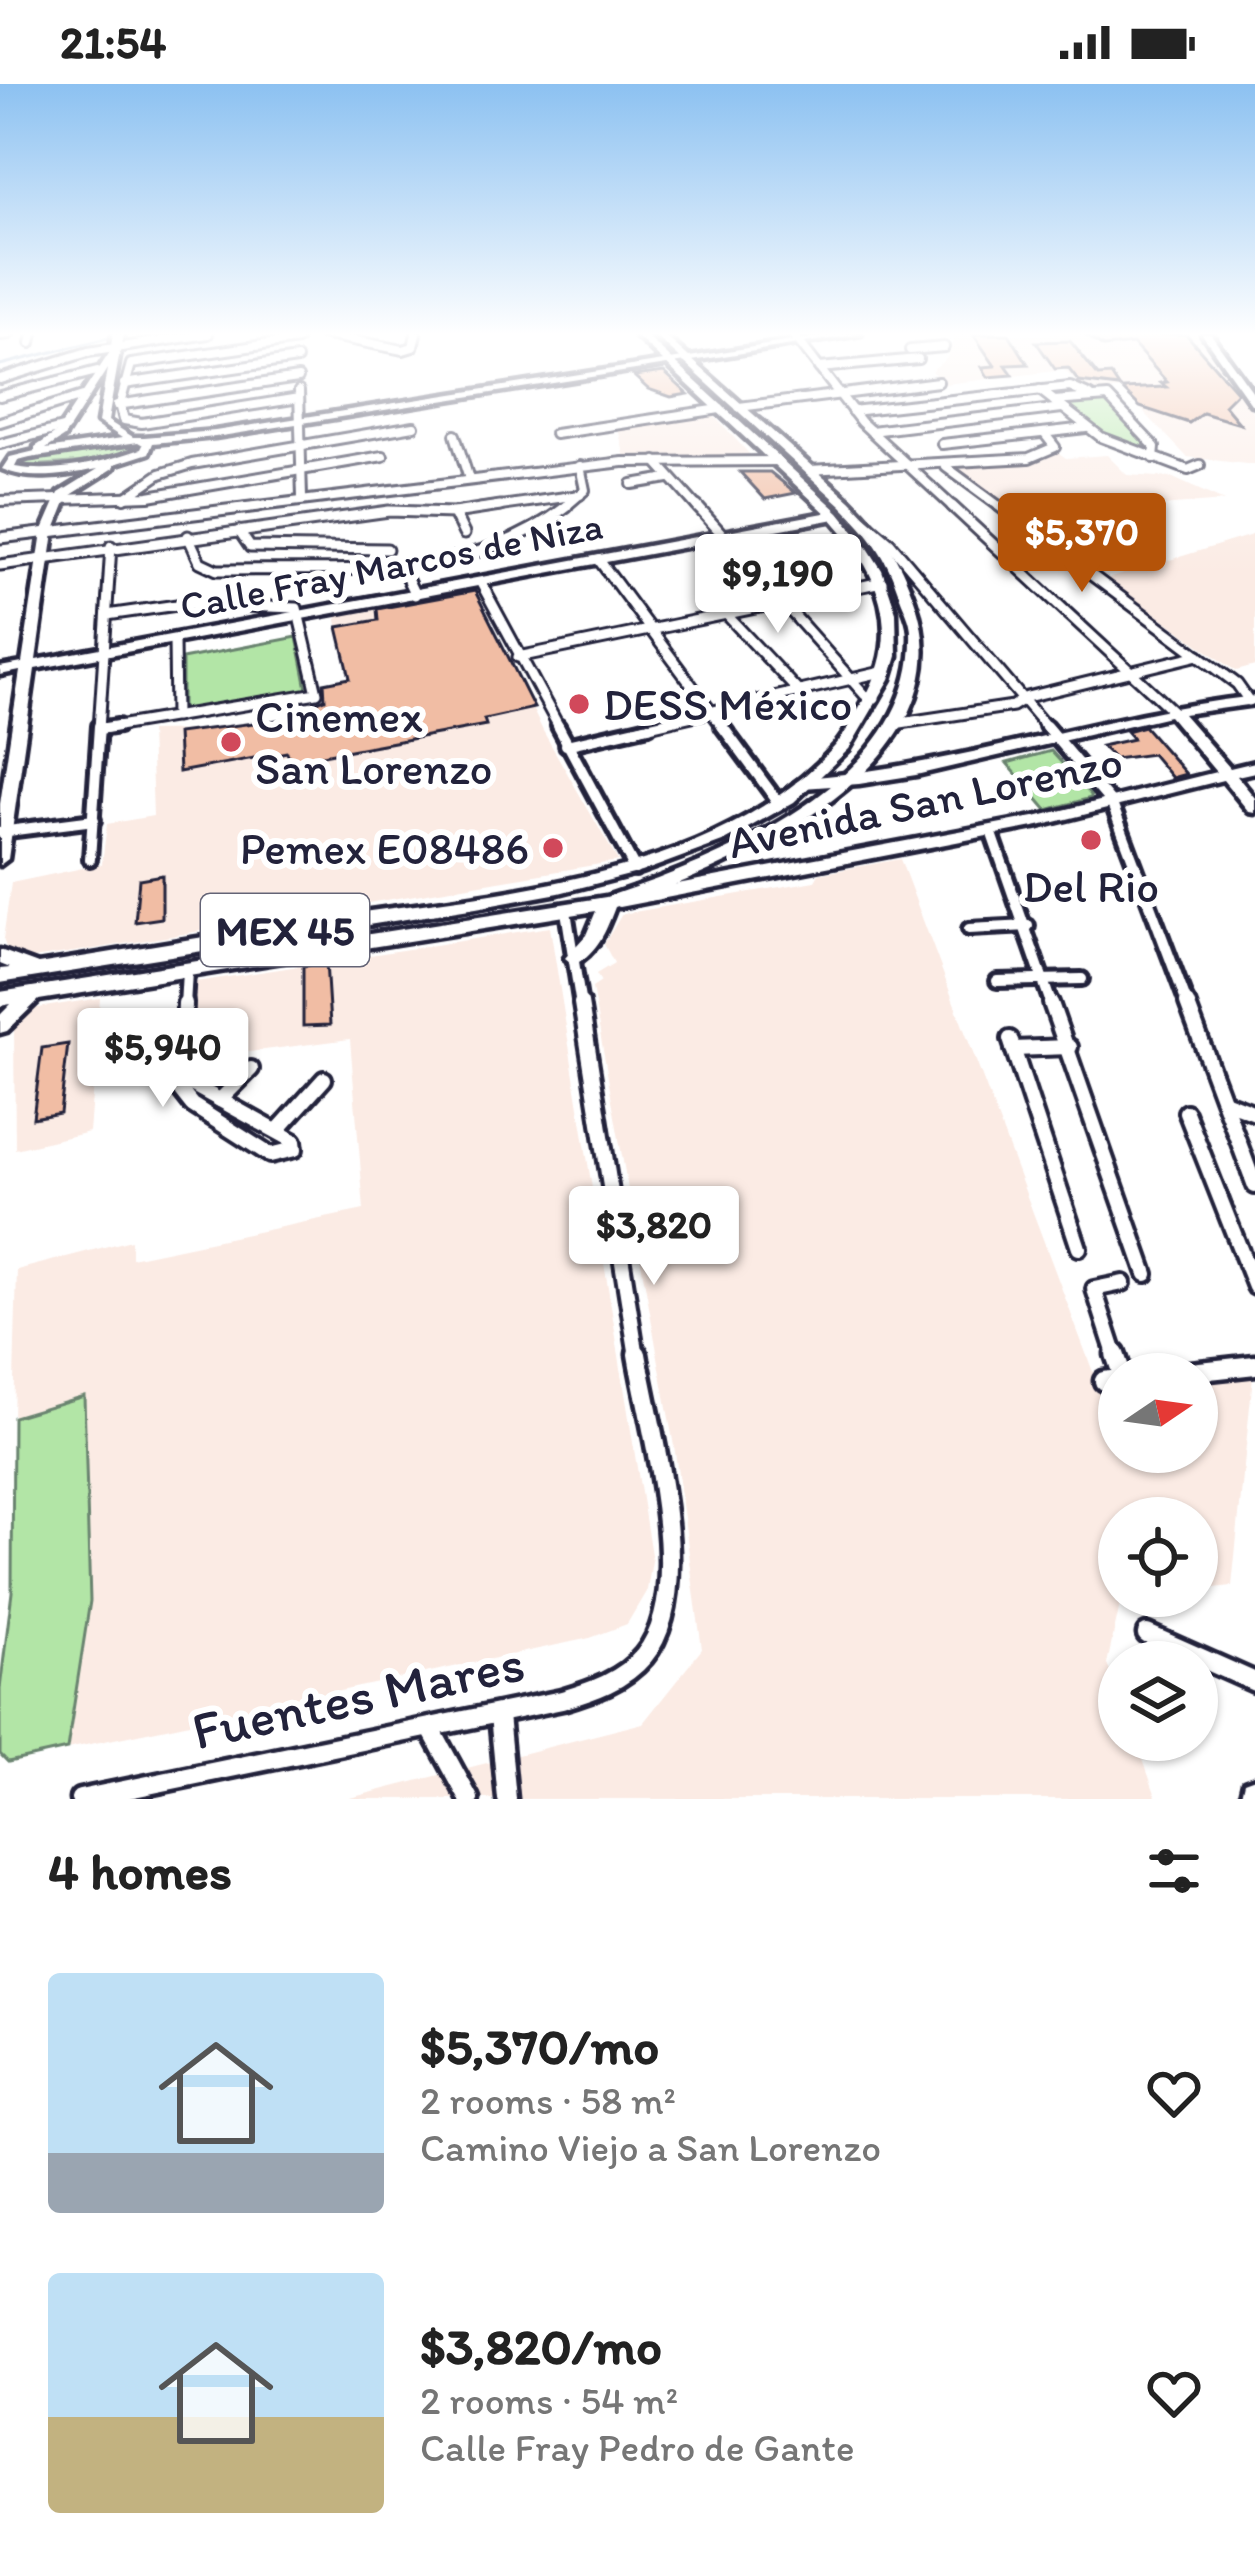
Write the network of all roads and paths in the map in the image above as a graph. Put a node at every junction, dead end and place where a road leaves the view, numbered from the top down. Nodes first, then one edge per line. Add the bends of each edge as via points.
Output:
1 (73, 414) edge
2 (105, 414) edge
3 (123, 414) edge
4 (201, 414) edge
5 (300, 414) edge
6 (346, 414) edge
7 (687, 414) edge
8 (725, 414) edge
9 (747, 414) edge
10 (855, 414) edge
11 (1019, 414) edge
12 (1068, 414) edge
13 (1125, 414) edge
14 (300, 421) junction
15 (104, 426) junction
16 (414, 426) dead end
17 (1086, 428) junction
18 (63, 431) junction
19 (872, 431) junction
20 (1044, 433) junction
21 (555, 434) dead end
22 (455, 435) dead end
23 (0, 444) edge
24 (144, 444) junction
25 (299, 445) junction
26 (30, 455) junction
27 (383, 456) dead end
28 (126, 457) junction
29 (1154, 458) junction
30 (656, 461) junction
31 (776, 461) junction
32 (963, 465) junction
33 (1200, 465) dead end
34 (580, 466) junction
35 (946, 466) junction
36 (9, 468) edge
37 (912, 469) junction
38 (299, 470) junction
39 (809, 470) junction
40 (668, 478) junction
41 (87, 479) junction
42 (469, 479) junction
43 (52, 482) junction
44 (218, 483) junction
45 (431, 483) junction
46 (632, 484) dead end
47 (63, 495) junction
48 (580, 495) junction
49 (125, 498) junction
50 (302, 498) junction
51 (0, 501) edge
52 (840, 508) junction
53 (219, 509) junction
54 (441, 513) junction
55 (454, 513) junction
56 (862, 519) junction
57 (239, 531) junction
58 (48, 532) junction
59 (188, 536) junction
60 (722, 536) junction
61 (0, 538) edge
62 (111, 546) junction
63 (387, 549) dead end
64 (489, 550) junction
65 (44, 558) junction
66 (599, 560) junction
67 (0, 565) edge
68 (439, 565) junction
69 (404, 570) junction
70 (882, 582) junction
71 (481, 583) junction
72 (448, 589) junction
73 (415, 595) junction
74 (784, 601) junction
75 (725, 614) junction
76 (107, 615) junction
77 (300, 616) junction
78 (651, 629) junction
79 (174, 640) junction
80 (104, 652) junction
81 (1199, 655) junction
82 (518, 658) junction
83 (31, 666) junction
84 (0, 671) edge
85 (886, 671) junction
86 (1131, 672) junction
87 (850, 677) junction
88 (797, 690) junction
89 (875, 698) junction
90 (1022, 700) junction
91 (1246, 701) edge
92 (1173, 711) junction
93 (710, 712) junction
94 (175, 717) junction
95 (894, 724) junction
96 (1190, 728) junction
97 (99, 729) junction
98 (1058, 739) junction
99 (566, 745) junction
100 (1206, 746) junction
101 (1255, 765) edge
102 (1228, 773) junction
103 (848, 779) junction
104 (803, 783) junction
105 (778, 802) junction
106 (1112, 804) junction
107 (1255, 808) edge
108 (94, 820) junction
109 (991, 831) junction
110 (2, 832) edge
111 (0, 859) edge
112 (90, 859) dead end
113 (635, 869) junction
114 (522, 893) junction
115 (608, 903) junction
116 (566, 911) junction
117 (524, 919) junction
118 (1028, 926) junction
119 (969, 928) dead end
120 (0, 957) edge
121 (574, 958) junction
122 (41, 970) junction
123 (187, 971) junction
124 (0, 976) edge
125 (1082, 979) dead end
126 (1046, 980) junction
127 (997, 981) dead end
128 (38, 993) junction
129 (0, 999) edge
130 (0, 1026) edge
131 (1070, 1047) junction
132 (251, 1070) dead end
133 (179, 1078) junction
134 (324, 1079) dead end
135 (220, 1100) junction
136 (1226, 1102) junction
137 (1186, 1112) dead end
138 (1255, 1113) edge
139 (277, 1131) junction
140 (1255, 1186) edge
141 (1078, 1248) dead end
142 (1146, 1274) dead end
143 (1123, 1283) dead end
144 (1255, 1287) edge
145 (1109, 1353) edge
146 (1255, 1365) edge
147 (1218, 1369) edge
148 (1147, 1634) dead end
149 (1255, 1682) edge
150 (499, 1715) junction
151 (432, 1731) junction
152 (80, 1799) edge
153 (469, 1799) edge
154 (507, 1799) edge

1 - 18 main road
2 - 15 main road
3 - 4 street via 152,422
5 - 14 street
6 - 14 main road
7 - 21 street
8 - 31 main road, MEX 45
9 - 39 main road, MEX 45
10 - 19 street
11 - 19 street
12 - 17 street
13 - 29 street via 1155,447
14 - 24 main road
14 - 25 street
15 - 18 main road via 86,439
15 - 24 main road
16 - 25 street
17 - 20 street
17 - 29 street
18 - 23 street
18 - 26 main road
19 - 37 street
20 - 32 street via 1055,447 1033,457
20 - 32 street via 940,445
22 - 42 street
24 - 26 main road
24 - 28 main road
25 - 38 street
25 - 49 street via 175,468
26 - 36 main road
27 - 38 street
28 - 36 main road
28 - 41 main road
29 - 33 street via 1187,470
30 - 31 street
30 - 34 street
30 - 40 street
31 - 52 main road, MEX 45 via 821,502
32 - 35 street
34 - 42 street
34 - 48 street via 587,485
35 - 37 street
35 - 81 street
36 - 43 main road
37 - 39 street
37 - 86 street
38 - 44 street
38 - 50 street
39 - 52 main road, MEX 45
40 - 46 street
40 - 60 street
41 - 43 main road
41 - 47 main road
42 - 45 street
43 - 47 main road
44 - 49 street
44 - 53 street
45 - 50 street
45 - 54 street
47 - 49 street
47 - 51 street
47 - 58 main road
48 - 55 street
48 - 64 street via 546,526
50 - 53 street
52 - 56 main road, MEX 45
52 - 60 main road, Calle Fray Marcos de Niza
52 - 70 main road, MEX 45
53 - 58 street
54 - 55 street
54 - 57 street via 389,511
55 - 64 street via 467,537
56 - 90 street
56 - 95 main road, MEX 45 via 895,563 916,621 914,680
57 - 59 street
57 - 63 street via 250,548
58 - 61 street
58 - 65 main road
59 - 62 street
59 - 69 street via 200,562 218,570
60 - 66 main road, Calle Fray Marcos de Niza
60 - 74 street
62 - 65 street
62 - 76 street
64 - 68 street
65 - 67 street
65 - 83 main road
66 - 71 main road, Calle Fray Marcos de Niza
66 - 78 street
68 - 69 street
68 - 72 street
69 - 73 street
70 - 74 street
70 - 85 main road, MEX 45 via 891,630
71 - 72 main road, Calle Fray Marcos de Niza
71 - 82 street
72 - 73 main road, Calle Fray Marcos de Niza
73 - 77 main road, Calle Fray Marcos de Niza
74 - 75 street
74 - 87 street
75 - 78 street
75 - 88 street
76 - 77 street via 194,603 292,607
76 - 80 street
77 - 79 main road, Calle Fray Marcos de Niza
77 - 94 street via 317,693
78 - 82 street
78 - 93 street
79 - 80 main road, Calle Fray Marcos de Niza
79 - 94 street
80 - 83 main road, Calle Fray Marcos de Niza
80 - 97 street
81 - 86 street
81 - 91 street via 1238,684
82 - 99 street
83 - 84 main road, Calle Fray Marcos de Niza
83 - 110 main road
85 - 87 street
85 - 89 main road, MEX 45
86 - 90 street
86 - 92 street
87 - 88 street
87 - 89 street
88 - 93 street
89 - 104 main road, MEX 45
90 - 95 street
90 - 98 street
91 - 92 main road
91 - 96 main road via 1194,716
92 - 96 main road
92 - 98 main road
93 - 99 street
93 - 105 street
94 - 97 street
95 - 103 main road, MEX 45
96 - 100 main road
97 - 108 street
98 - 103 main road
98 - 106 street
99 - 113 street
100 - 101 main road
100 - 102 main road
101 - 102 main road, Avenida San Lorenzo / MEX 45
102 - 106 main road, Avenida San Lorenzo / MEX 45
102 - 107 main road
103 - 104 main road
103 - 115 main road, MEX 45 via 754,848
104 - 105 main road, MEX 45
105 - 113 main road, MEX 45
106 - 109 main road, Avenida San Lorenzo / MEX 45
106 - 136 street
108 - 110 street
108 - 112 street
109 - 115 main road, Avenida San Lorenzo / MEX 45
109 - 118 street
110 - 111 main road
113 - 114 main road, MEX 45
114 - 117 main road via 531,904
114 - 122 main road, MEX 45
115 - 116 main road, MEX 45
115 - 121 main road via 594,938
116 - 117 main road, MEX 45
116 - 121 street
117 - 123 main road, MEX 45
118 - 119 street
118 - 126 street
120 - 122 main road
121 - 150 street, Fuentes Mares via 670,1560 663,1616 644,1659 605,1688
122 - 124 main road, MEX 45
123 - 128 main road, MEX 45
123 - 133 street
125 - 126 street
126 - 127 street
126 - 131 street
128 - 129 main road, MEX 45
128 - 130 main road
131 - 141 street via 1011,1044
131 - 142 street
132 - 135 street
133 - 135 street
133 - 139 street via 192,1105 270,1155 293,1152 294,1141
134 - 139 street
135 - 139 street
136 - 138 street
136 - 140 street
137 - 144 street
143 - 145 street via 1094,1289
146 - 147 street
148 - 149 street
150 - 151 street, Fuentes Mares
150 - 154 street
151 - 152 street, Fuentes Mares
151 - 153 street

